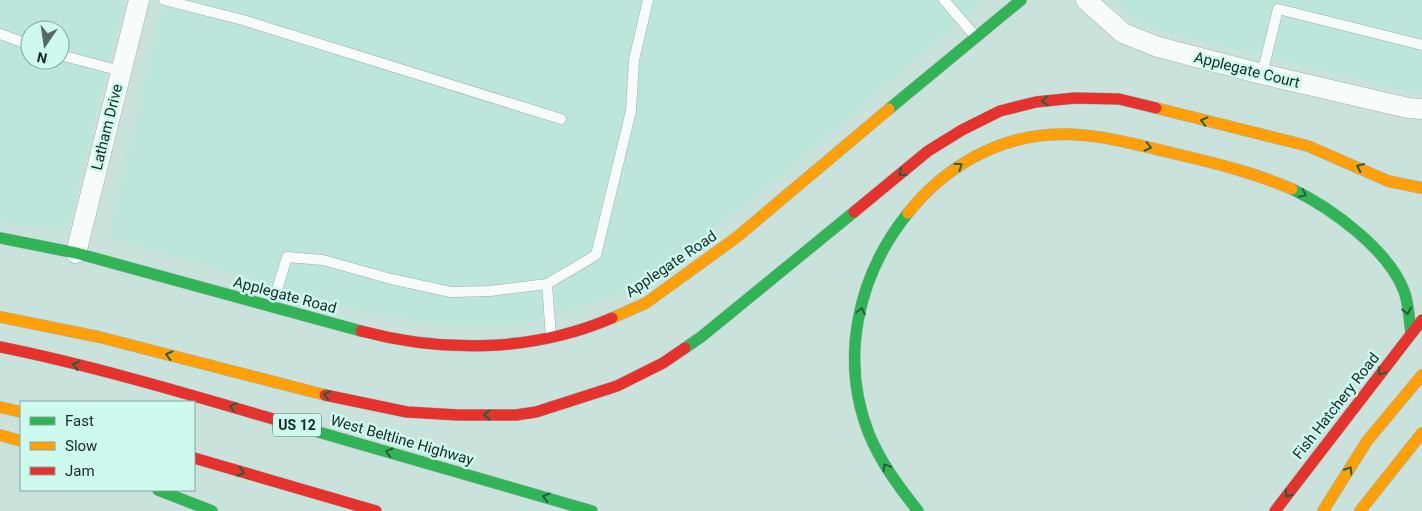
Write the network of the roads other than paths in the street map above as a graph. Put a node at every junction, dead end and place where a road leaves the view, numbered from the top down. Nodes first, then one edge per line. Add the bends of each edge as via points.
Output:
1 (136, 0) edge
2 (164, 0) edge
3 (648, 0) edge
4 (944, 0) edge
5 (1021, 0) edge
6 (1086, 0) edge
7 (1279, 4) edge
8 (0, 34) edge
9 (975, 37) junction
10 (20, 41) edge
11 (1422, 45) edge
12 (70, 57) edge
13 (121, 71) junction
14 (1262, 74) junction
15 (1422, 109) edge
16 (561, 119) dead end
17 (1388, 181) junction
18 (1422, 188) edge
19 (1410, 198) dead end
20 (0, 238) edge
21 (76, 253) junction
22 (547, 284) junction
23 (272, 307) junction
24 (0, 317) edge
25 (1422, 320) edge
26 (1411, 333) junction
27 (551, 337) junction
28 (0, 347) edge
29 (1422, 375) edge
30 (0, 407) edge
31 (20, 412) edge
32 (1422, 433) edge
33 (0, 435) edge
34 (20, 442) edge
35 (195, 458) edge
36 (161, 491) edge
37 (212, 511) edge
38 (376, 511) edge
39 (592, 511) edge
40 (918, 511) edge
41 (1275, 511) edge
42 (1323, 511) edge
43 (1360, 511) edge

1 - 13 street, Latham Drive
2 - 16 lane via 243,20
3 - 22 lane via 634,60 631,111 596,255
4 - 9 lane
5 - 9 main road, Applegate Road
6 - 14 street, Applegate Court via 1123,33 1158,47
7 - 11 lane
7 - 14 lane
8 - 10 lane
9 - 27 main road, Applegate Road via 737,237 646,303 588,328
12 - 13 lane
13 - 21 street, Latham Drive
14 - 15 street, Applegate Court
17 - 18 main road
17 - 19 main road
17 -> 24 main road via 1308,146 1119,99 1075,98 1036,102 1000,111 928,151 702,337 663,363 617,386 536,412 516,415 407,412 330,396 99,337
20 - 21 main road, Applegate Road
21 - 23 main road, Applegate Road
22 - 23 lane via 451,292 323,260 287,257
22 - 27 lane
23 - 27 main road, Applegate Road via 419,343 469,347
25 - 26 main road, Fish Hatchery Road
40 -> 26 main road via 881,459 864,421 855,354 858,321 867,284 906,214 934,184 964,162 1005,142 1046,134 1086,134 1245,171 1306,195 1337,214 1385,261 1403,288
26 -> 41 main road, Fish Hatchery Road
39 -> 28 main road, West Beltline Highway / US 12 via 162,387
42 -> 29 main road via 1368,441
30 - 31 main road
32 - 43 main road
33 - 34 main road
35 -> 38 main road
36 - 37 main road

